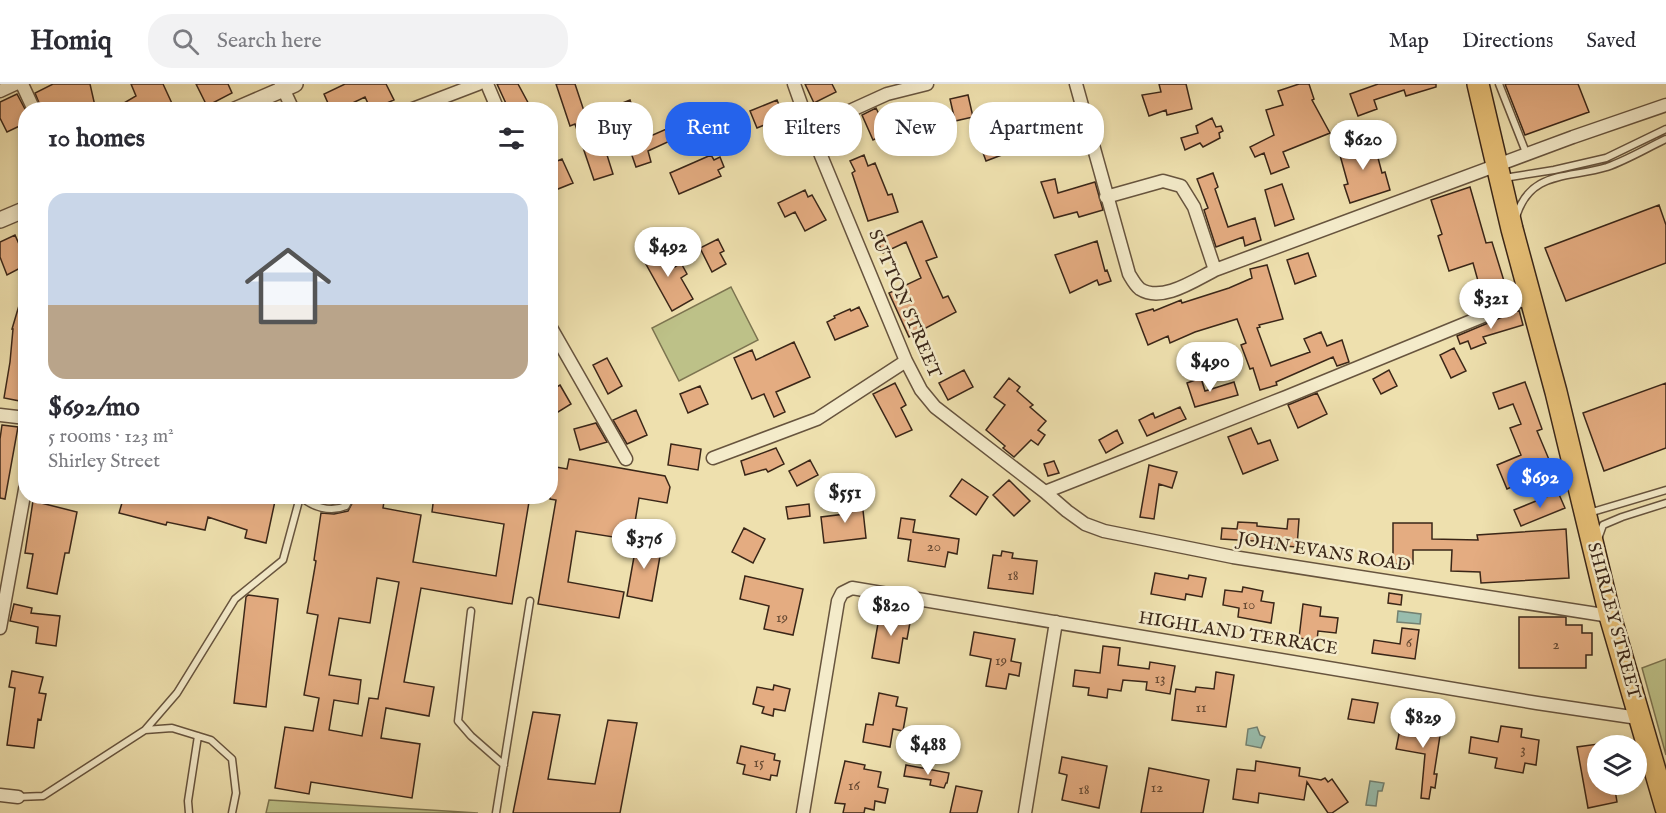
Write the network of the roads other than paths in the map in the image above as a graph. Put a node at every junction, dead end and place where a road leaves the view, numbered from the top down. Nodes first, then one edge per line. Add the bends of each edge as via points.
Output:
1 (15, 84) edge
2 (22, 84) edge
3 (478, 84) edge
4 (487, 84) edge
5 (794, 84) edge
6 (927, 84) edge
7 (1076, 84) edge
8 (1485, 85) edge
9 (286, 86) edge
10 (0, 91) edge
11 (30, 102) edge
12 (251, 102) edge
13 (291, 102) edge
14 (431, 102) edge
15 (495, 102) edge
16 (800, 102) edge
17 (862, 104) edge
18 (1666, 105) edge
19 (1666, 129) edge
20 (1666, 139) edge
21 (1527, 155) junction
22 (821, 156) edge
23 (1499, 172) junction
24 (1106, 197) junction
25 (18, 212) edge
26 (0, 220) edge
27 (1512, 229) junction
28 (1215, 270) junction
29 (1530, 297) junction
30 (558, 340) edge
31 (906, 361) junction
32 (0, 415) edge
33 (18, 417) edge
34 (713, 458) dead end
35 (626, 459) dead end
36 (1666, 490) edge
37 (1045, 492) junction
38 (1666, 503) edge
39 (22, 504) edge
40 (298, 504) edge
41 (311, 504) edge
42 (347, 504) edge
43 (1585, 514) junction
44 (1594, 548) junction
45 (530, 601) dead end
46 (471, 611) dead end
47 (1610, 616) junction
48 (1056, 622) junction
49 (0, 628) edge
50 (1638, 718) junction
51 (145, 730) junction
52 (198, 736) junction
53 (504, 765) junction
54 (0, 795) edge
55 (18, 797) joint
56 (1666, 808) edge
57 (189, 813) edge
58 (232, 813) edge
59 (496, 813) edge
60 (804, 813) edge
61 (1025, 813) edge

1 - 10 street
2 - 11 street
3 - 14 street
4 - 15 street
5 - 16 street, SUTTON STREET
6 - 17 street
7 - 24 street
8 - 21 lane
8 - 23 highway, SHIRLEY STREET
9 - 12 street
9 - 13 street
18 - 21 street
19 - 23 lane via 1606,158 1554,170
20 - 27 lane via 1608,166 1540,183 1526,195
21 - 23 street
22 - 31 street, SUTTON STREET
23 - 27 highway, SHIRLEY STREET
23 - 28 street
24 - 28 street via 1163,182 1181,186 1194,207
24 - 28 street via 1129,274 1139,288 1162,294
25 - 26 street
27 - 29 highway, SHIRLEY STREET
29 - 37 street
29 - 43 highway, SHIRLEY STREET
30 - 35 street
31 - 34 street via 817,419
31 - 37 street, SUTTON STREET via 935,407
32 - 33 street
36 - 43 lane
37 - 47 street, JOHN EVANS ROAD via 1085,524 1104,531 1233,557
38 - 44 lane via 1603,525
39 - 49 street
40 - 51 lane via 283,560 236,599 177,693
41 - 42 lane via 337,509
43 - 44 highway, SHIRLEY STREET
44 - 47 highway, SHIRLEY STREET
45 - 53 lane
46 - 53 lane via 458,721
47 - 50 highway, SHIRLEY STREET
48 - 50 street, HIGHLAND TERRACE
48 - 60 street, HIGHLAND TERRACE via 858,588 845,591 838,602
48 - 61 street
50 - 56 highway, SHIRLEY STREET
51 - 52 lane via 172,728
51 - 55 lane via 43,796
52 - 57 lane
52 - 58 lane via 211,740 232,759 236,793
53 - 59 lane
54 - 55 street

